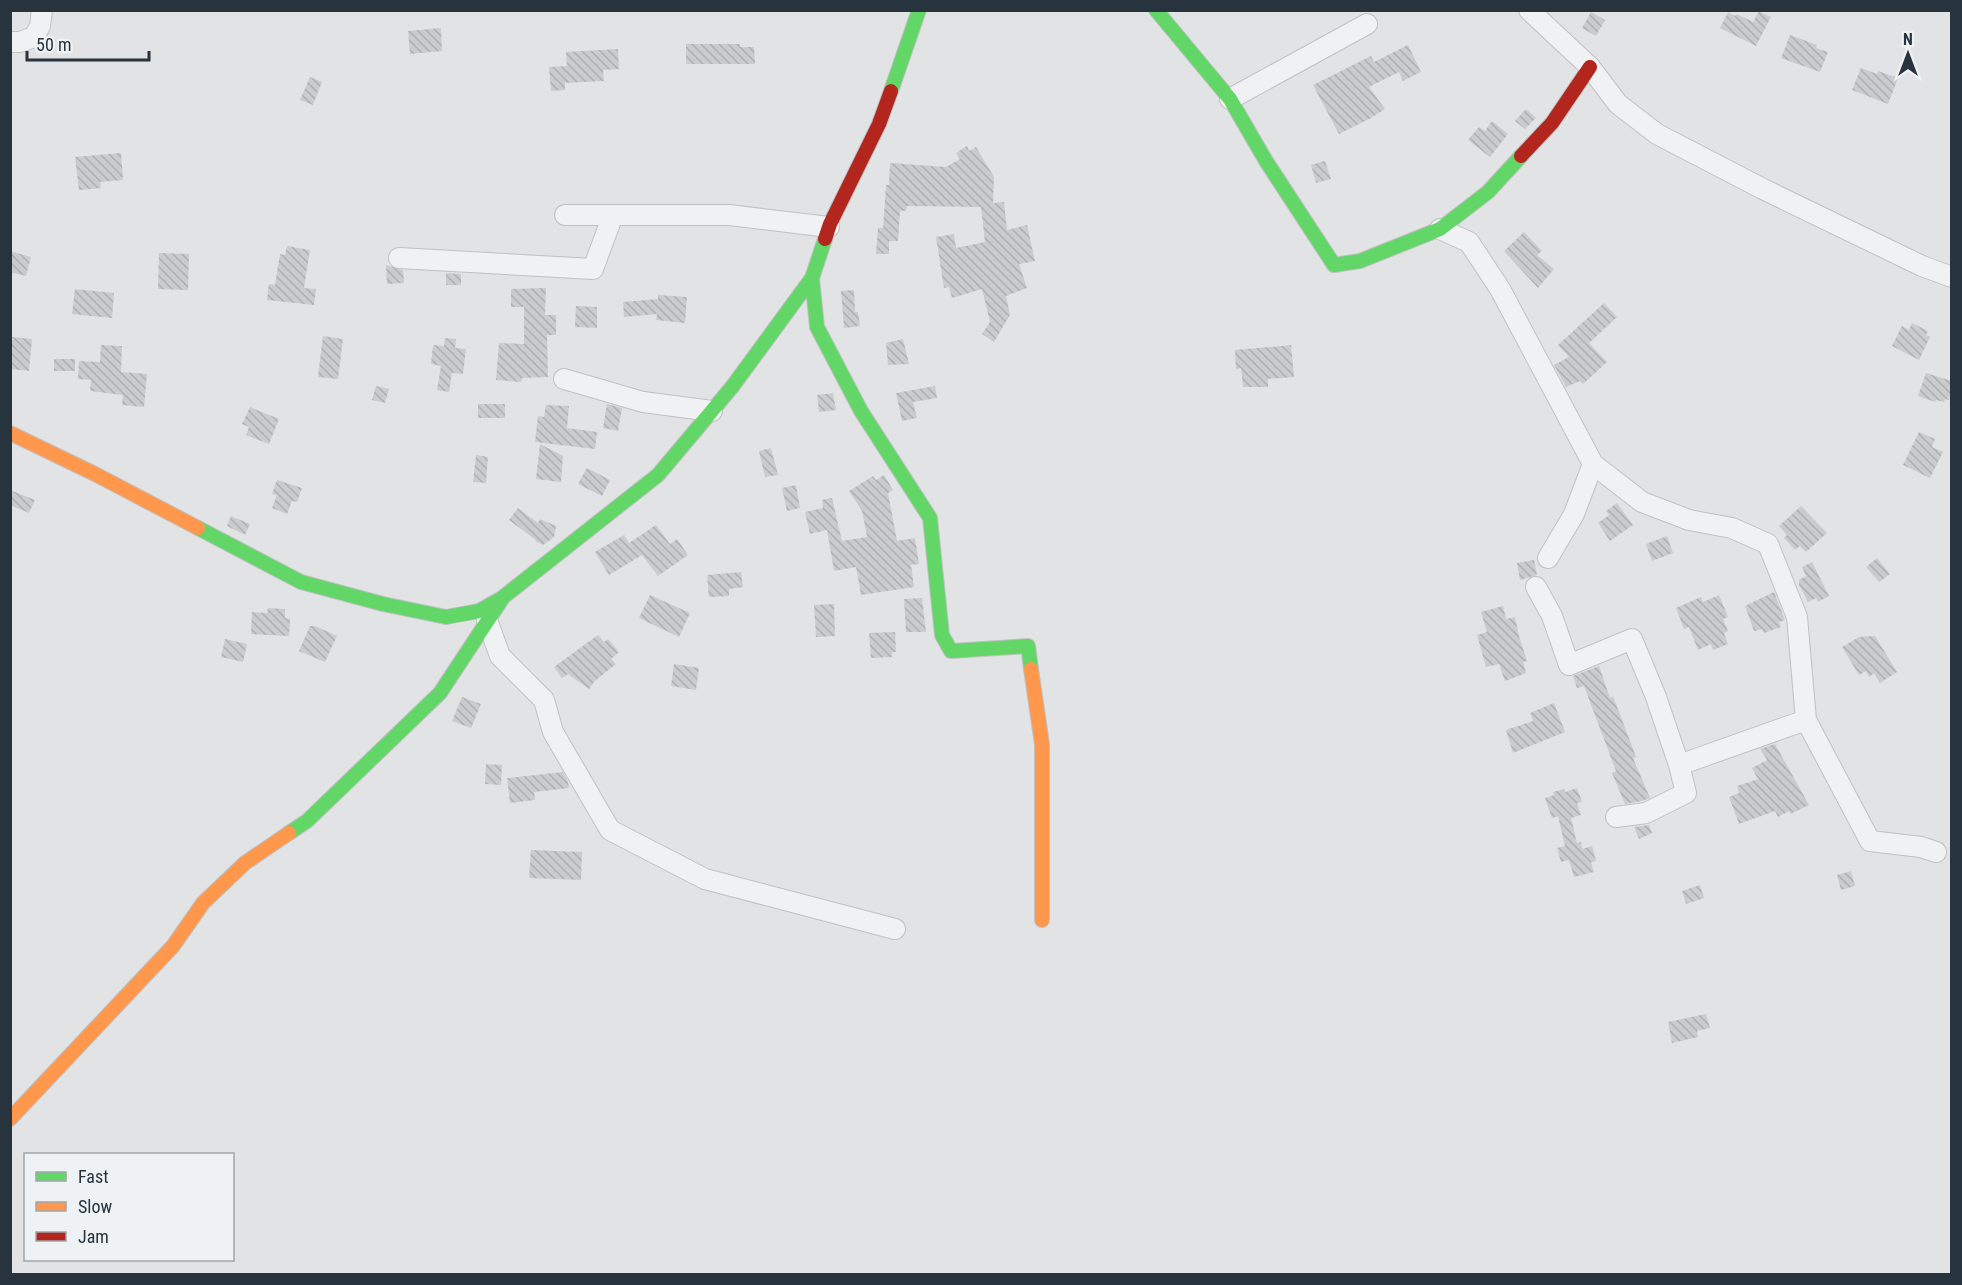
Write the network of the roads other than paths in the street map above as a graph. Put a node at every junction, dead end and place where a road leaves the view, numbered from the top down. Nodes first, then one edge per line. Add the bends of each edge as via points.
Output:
1 (42, 10) edge
2 (919, 10) edge
3 (1155, 10) edge
4 (1529, 10) edge
5 (1367, 24) dead end
6 (10, 42) edge
7 (1590, 67) junction
8 (1230, 99) junction
9 (565, 215) dead end
10 (613, 215) junction
11 (829, 227) junction
12 (1440, 229) junction
13 (399, 258) dead end
14 (1952, 277) edge
15 (812, 278) junction
16 (564, 379) dead end
17 (712, 411) junction
18 (10, 433) edge
19 (1593, 464) junction
20 (1548, 558) dead end
21 (1536, 587) dead end
22 (502, 598) junction
23 (487, 620) junction
24 (1806, 720) junction
25 (1679, 765) junction
26 (1616, 817) dead end
27 (1936, 852) dead end
28 (1042, 920) dead end
29 (895, 929) dead end
30 (10, 1119) edge

1 - 6 street via 34,37
2 - 11 street via 879,124
3 - 8 street
4 - 7 street
5 - 8 street
7 - 12 street via 1552,123 1488,192
7 - 14 street via 1618,104 1657,134 1763,189
8 - 12 street via 1334,265 1360,261
9 - 10 street
10 - 11 street via 729,215
10 - 13 street via 593,269
11 - 15 street
12 - 19 street via 1469,242 1500,289
15 - 17 street
15 - 28 street via 817,327 839,372 930,518 942,634 951,651 1028,646 1042,744
16 - 17 street via 643,402
17 - 22 street via 658,475
18 - 22 street via 301,582 446,617 479,611
19 - 20 street via 1574,514
19 - 24 street via 1642,501 1689,520 1732,528 1768,544 1797,617
21 - 25 street via 1552,616 1569,665 1632,639
22 - 23 street
23 - 29 street via 500,656 544,700 553,732 610,830 705,879
23 - 30 street via 440,693 307,821 245,863 203,903 173,946
24 - 25 street
24 - 27 street via 1870,841
25 - 26 street via 1686,793 1646,813

